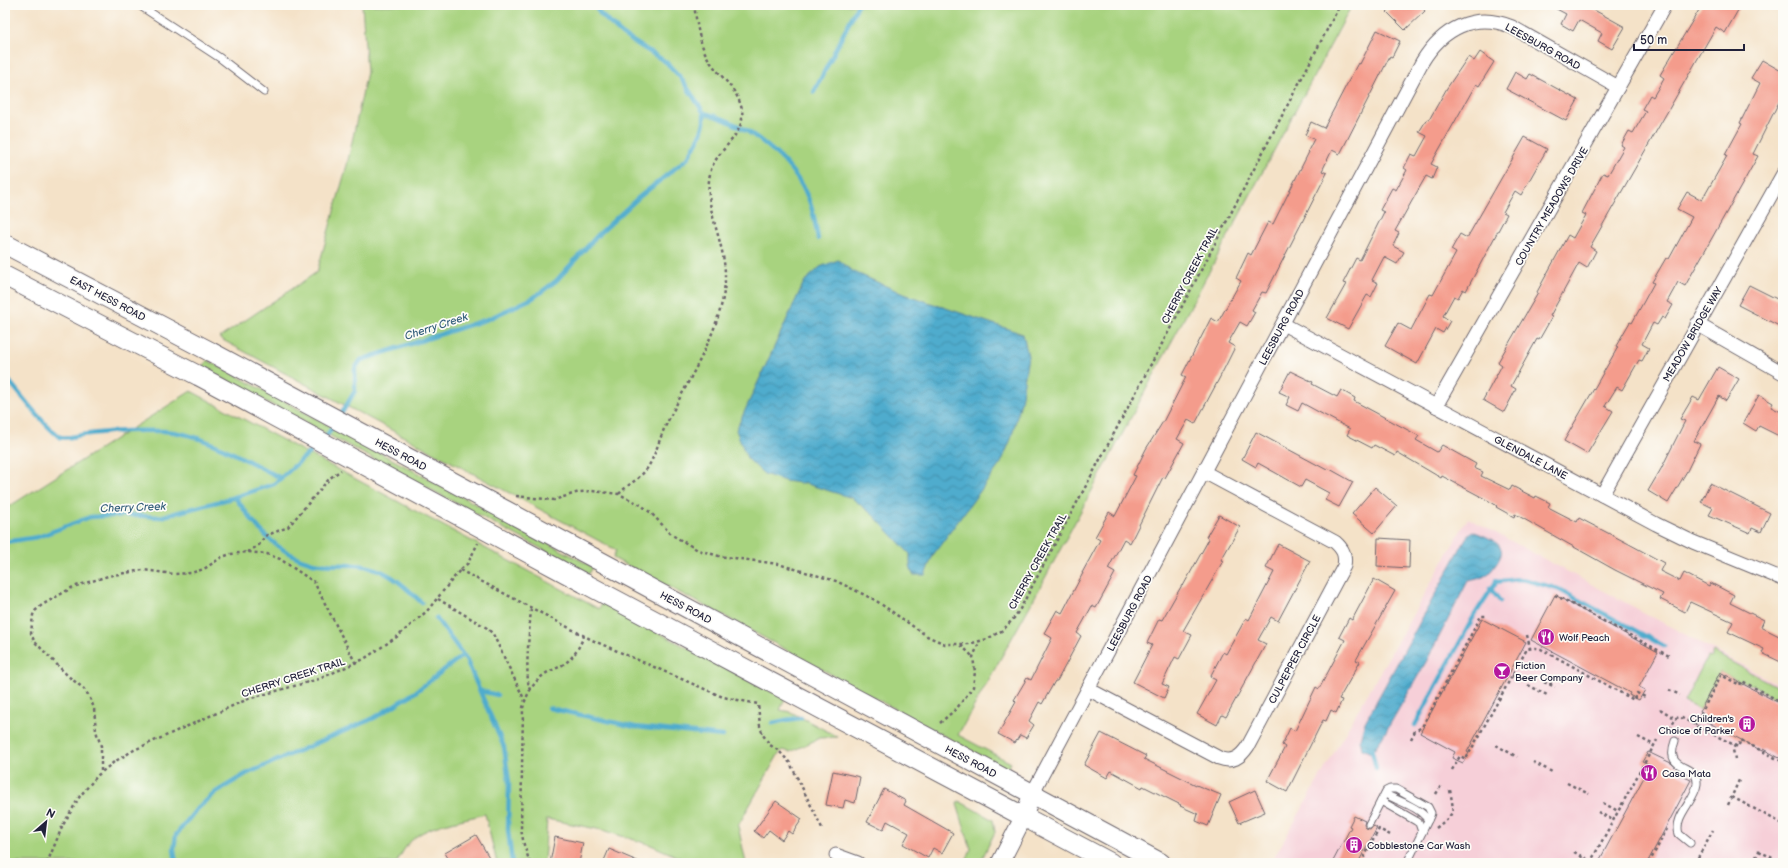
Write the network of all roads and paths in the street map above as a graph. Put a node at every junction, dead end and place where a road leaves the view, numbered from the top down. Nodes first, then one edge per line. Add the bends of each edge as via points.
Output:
1 (139, 5) edge
2 (694, 5) edge
3 (1340, 5) edge
4 (1665, 5) edge
5 (1618, 87) junction
6 (264, 92) dead end
7 (1783, 174) edge
8 (5, 244) edge
9 (5, 276) edge
10 (1283, 324) junction
11 (1697, 324) junction
12 (211, 352) joint
13 (1783, 373) edge
14 (1436, 406) junction
15 (344, 468) dead end
16 (1204, 472) junction
17 (619, 494) junction
18 (1602, 495) junction
19 (515, 496) dead end
20 (481, 538) dead end
21 (248, 552) junction
22 (460, 570) junction
23 (1783, 579) edge
24 (1555, 595) dead end
25 (438, 599) junction
26 (531, 608) junction
27 (1486, 616) dead end
28 (1527, 635) dead end
29 (584, 636) junction
30 (979, 643) junction
31 (961, 645) junction
32 (1530, 648) junction
33 (1669, 656) dead end
34 (973, 657) junction
35 (356, 664) junction
36 (1512, 676) junction
37 (1554, 676) dead end
38 (1515, 677) dead end
39 (1544, 682) dead end
40 (1528, 685) dead end
41 (1550, 685) junction
42 (1555, 688) dead end
43 (530, 690) junction
44 (1088, 690) junction
45 (1669, 690) dead end
46 (1680, 695) dead end
47 (1549, 696) dead end
48 (1647, 698) dead end
49 (525, 701) junction
50 (1783, 703) edge
51 (1660, 710) dead end
52 (1676, 719) junction
53 (940, 723) dead end
54 (1695, 724) junction
55 (1670, 729) dead end
56 (1478, 736) junction
57 (1638, 737) dead end
58 (1482, 738) dead end
59 (1411, 739) dead end
60 (1657, 740) dead end
61 (1674, 741) dead end
62 (1496, 745) dead end
63 (1654, 745) junction
64 (1735, 745) junction
65 (1517, 757) dead end
66 (1735, 759) dead end
67 (1533, 762) dead end
68 (1783, 762) edge
69 (1452, 770) dead end
70 (101, 772) junction
71 (1554, 773) dead end
72 (1740, 778) dead end
73 (1567, 783) dead end
74 (1442, 784) dead end
75 (1032, 794) junction
76 (1436, 794) dead end
77 (1589, 794) dead end
78 (1732, 797) junction
79 (1381, 801) junction
80 (1603, 803) dead end
81 (1728, 805) dead end
82 (1618, 811) junction
83 (1598, 812) dead end
84 (1024, 816) junction
85 (1613, 820) junction
86 (1369, 824) dead end
87 (1783, 824) edge
88 (822, 828) dead end
89 (1713, 830) dead end
90 (1422, 832) junction
91 (1392, 836) dead end
92 (1690, 843) dead end
93 (1574, 852) dead end
94 (836, 855) dead end
95 (1582, 856) junction
96 (1591, 862) edge
97 (47, 863) edge
98 (530, 863) edge
99 (858, 863) edge
100 (1000, 863) edge
101 (1111, 863) edge
102 (1161, 863) edge
103 (1361, 863) edge
104 (1407, 863) edge
105 (1578, 863) edge
106 (1695, 863) edge
107 (1753, 863) edge
108 (1782, 863) edge

1 - 6 lane via 220,58
2 - 17 path via 698,31 709,61 736,94 742,111 742,120 735,135 716,158 709,174 710,203 723,255 724,295 705,348 660,436 651,461 639,477
3 - 30 path, CHERRY CREEK TRAIL via 1020,609 1003,630
4 - 5 street, COUNTRY MEADOWS DRIVE
5 - 10 street, LEESBURG ROAD via 1505,24 1481,21 1448,32 1422,62
5 - 14 street, COUNTRY MEADOWS DRIVE
7 - 11 street, MEADOW BRIDGE WAY
8 - 12 main road, EAST HESS ROAD
9 - 84 main road, bridge via 199,376
10 - 14 street, GLENDALE LANE
10 - 16 street, LEESBURG ROAD
11 - 13 street
11 - 18 street, MEADOW BRIDGE WAY
12 - 75 main road, HESS ROAD, bridge
14 - 18 street, GLENDALE LANE
15 - 21 path via 330,478 288,527 266,535
16 - 44 street, LEESBURG ROAD
16 - 44 street, CULPEPPER CIRCLE via 1335,542 1342,547 1346,559 1344,566 1248,746 1237,758 1219,758
17 - 19 path, CHERRY CREEK TRAIL via 580,492 554,500
17 - 31 path, CHERRY CREEK TRAIL via 641,505 672,535 698,550 719,556 791,567 836,581 882,604 936,641
18 - 23 street, GLENDALE LANE via 1677,535
20 - 22 path, CHERRY CREEK TRAIL via 468,563
21 - 35 path via 276,557 314,582
21 - 70 path via 227,555 204,569 191,573 174,574 147,570 105,577 70,589 42,605 34,613 32,639 83,688 92,703 101,746
22 - 25 path, CHERRY CREEK TRAIL
22 - 26 path
24 - 33 path
25 - 35 path, CHERRY CREEK TRAIL via 409,628
25 - 49 path via 493,634
26 - 29 path
26 - 43 path via 528,662
27 - 59 path via 1481,616 1422,727 1415,731
28 - 32 path
29 - 43 path via 568,661 545,674
29 - 88 path via 723,698 758,704 763,735 790,763
30 - 31 path, CHERRY CREEK TRAIL
30 - 34 path
31 - 34 path
32 - 36 path via 1524,652
32 - 48 path via 1541,649 1634,700 1637,693
34 - 53 path via 973,687 960,705
35 - 70 path, CHERRY CREEK TRAIL via 319,679 242,701 129,752
36 - 38 path
36 - 56 path
37 - 41 path
39 - 41 path
40 - 47 path
41 - 42 path
43 - 49 path
44 - 75 street, LEESBURG ROAD
45 - 46 path
49 - 98 path via 522,722 521,818 523,842
50 - 54 path via 1742,681 1740,685 1721,675
51 - 52 path
52 - 54 path via 1680,717
52 - 55 path
54 - 64 path
56 - 58 path
56 - 69 path via 1466,759 1460,756
57 - 63 path
60 - 63 path
61 - 92 lane via 1672,757 1693,773 1697,781 1677,826 1679,834
62 - 65 path
63 - 82 path
64 - 66 path via 1732,750
64 - 68 path via 1738,747 1741,740
67 - 71 path
70 - 97 path, CHERRY CREEK TRAIL via 76,802
72 - 78 path
73 - 77 path
74 - 76 path
75 - 84 street
75 - 102 main road, HESS ROAD
78 - 81 path
78 - 87 path
79 - 86 lane
79 - 90 lane via 1416,821
79 - 90 lane via 1388,790 1396,789 1428,807 1431,813
80 - 82 path
82 - 85 path
83 - 85 path
84 - 100 street
84 - 101 main road
85 - 96 path
89 - 106 path
90 - 104 lane
91 - 103 path via 1379,829
93 - 95 path
94 - 99 street
95 - 96 path
95 - 105 path
107 - 108 path via 1759,849

